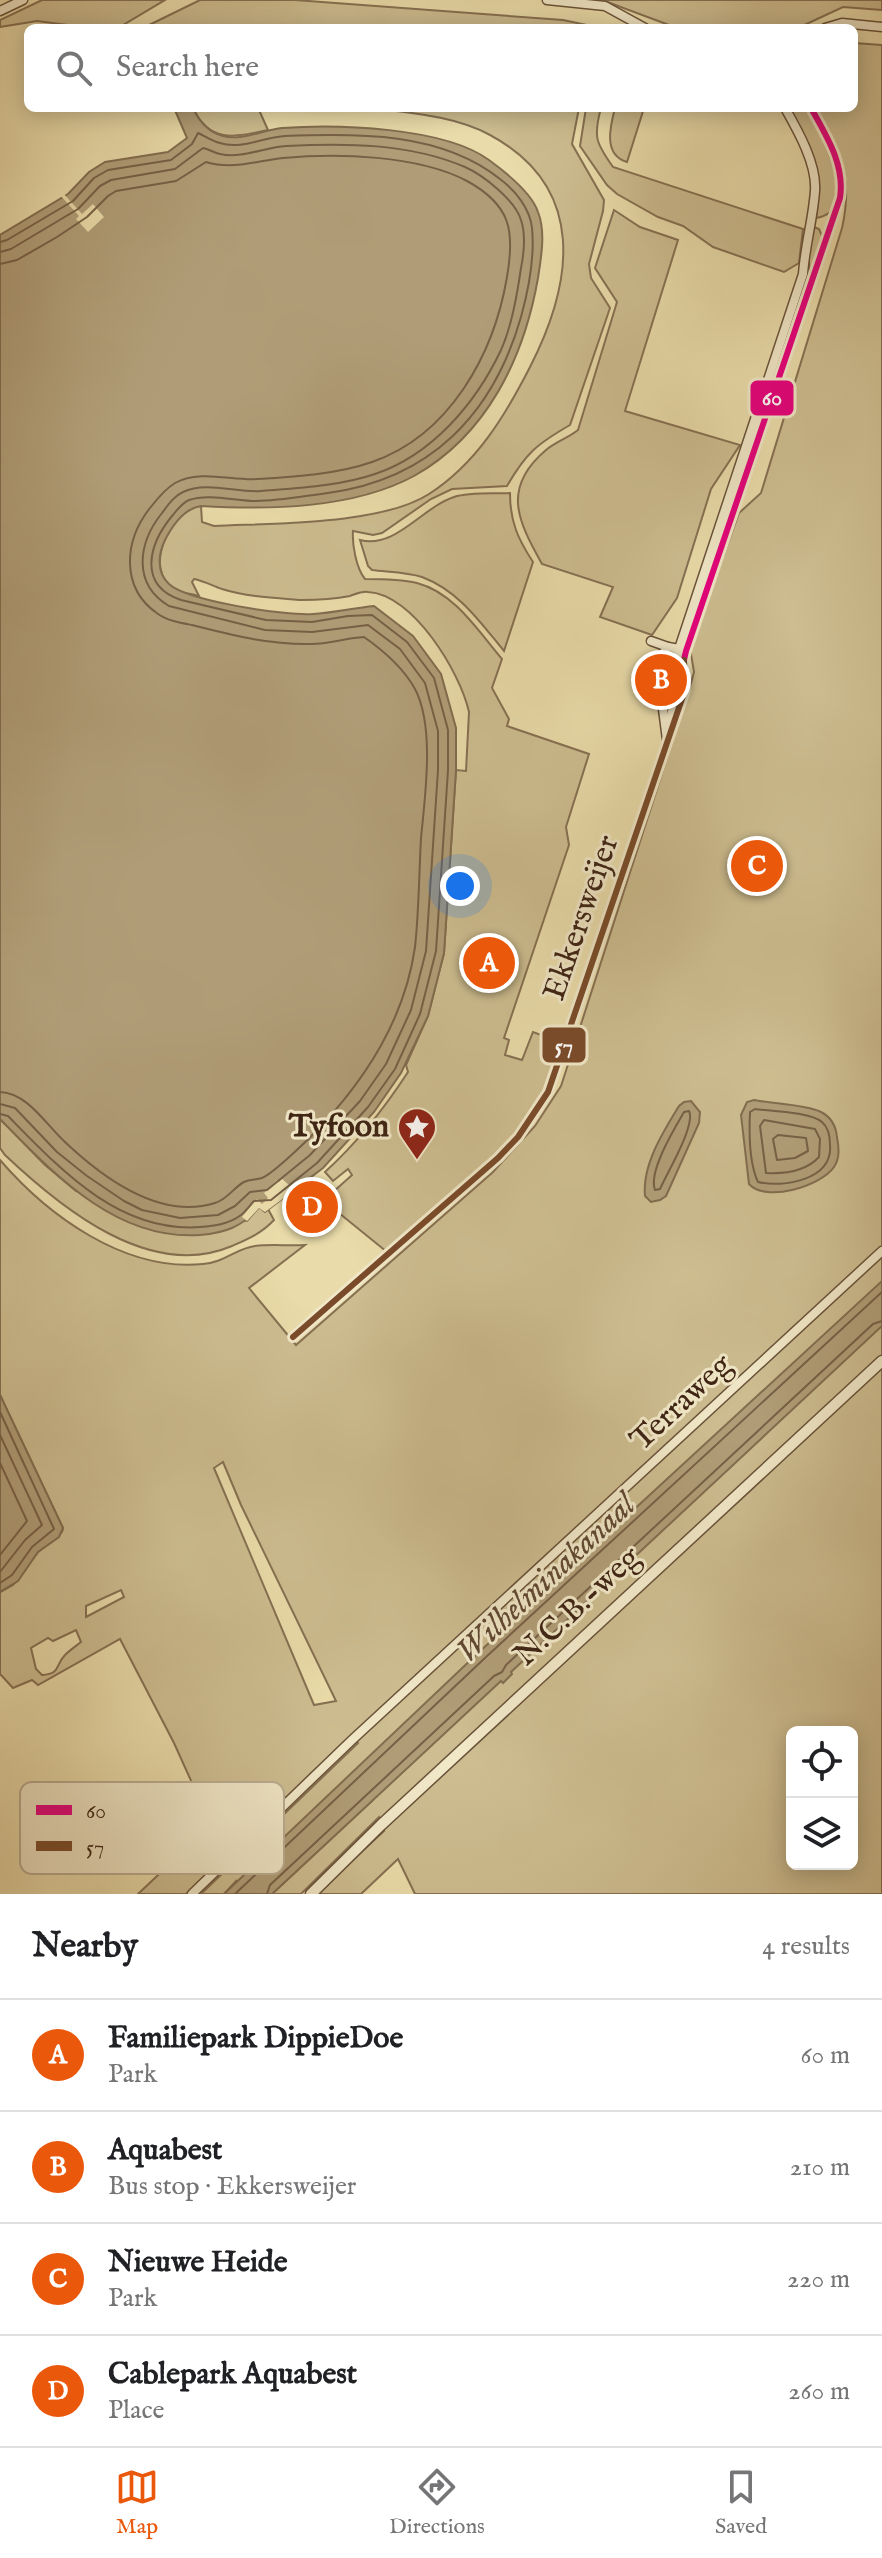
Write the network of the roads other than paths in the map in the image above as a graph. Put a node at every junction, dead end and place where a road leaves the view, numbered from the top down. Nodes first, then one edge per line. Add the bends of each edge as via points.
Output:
1 (23, 0) edge
2 (547, 0) edge
3 (0, 11) edge
4 (638, 24) edge
5 (858, 25) edge
6 (882, 27) edge
7 (787, 112) edge
8 (813, 112) edge
9 (651, 641) dead end
10 (668, 647) junction
11 (679, 649) junction
12 (684, 660) junction
13 (681, 670) junction
14 (670, 676) junction
15 (667, 740) junction
16 (882, 1251) edge
17 (293, 1337) dead end
18 (882, 1361) edge
19 (284, 1805) edge
20 (212, 1874) edge
21 (192, 1894) edge
22 (311, 1894) edge

1 - 3 street
2 - 4 street via 605,6
5 - 6 street
7 - 11 street, Ekkersweijer via 814,178 803,274
8 - 12 street, Ekkersweijer via 836,158 840,198
9 - 10 street
10 - 11 street
10 - 14 street, Ekkersweijer via 656,662 661,675
11 - 14 street, Ekkersweijer
12 - 13 street, Ekkersweijer
12 - 15 street, Ekkersweijer via 685,690
13 - 14 street
13 - 15 street, Ekkersweijer
14 - 15 street, Ekkersweijer via 663,709
15 - 17 street, Ekkersweijer via 557,1073 534,1116 469,1186
16 - 19 street, Terraweg
18 - 22 street, N.C.B.-weg
20 - 21 street, Terraweg

